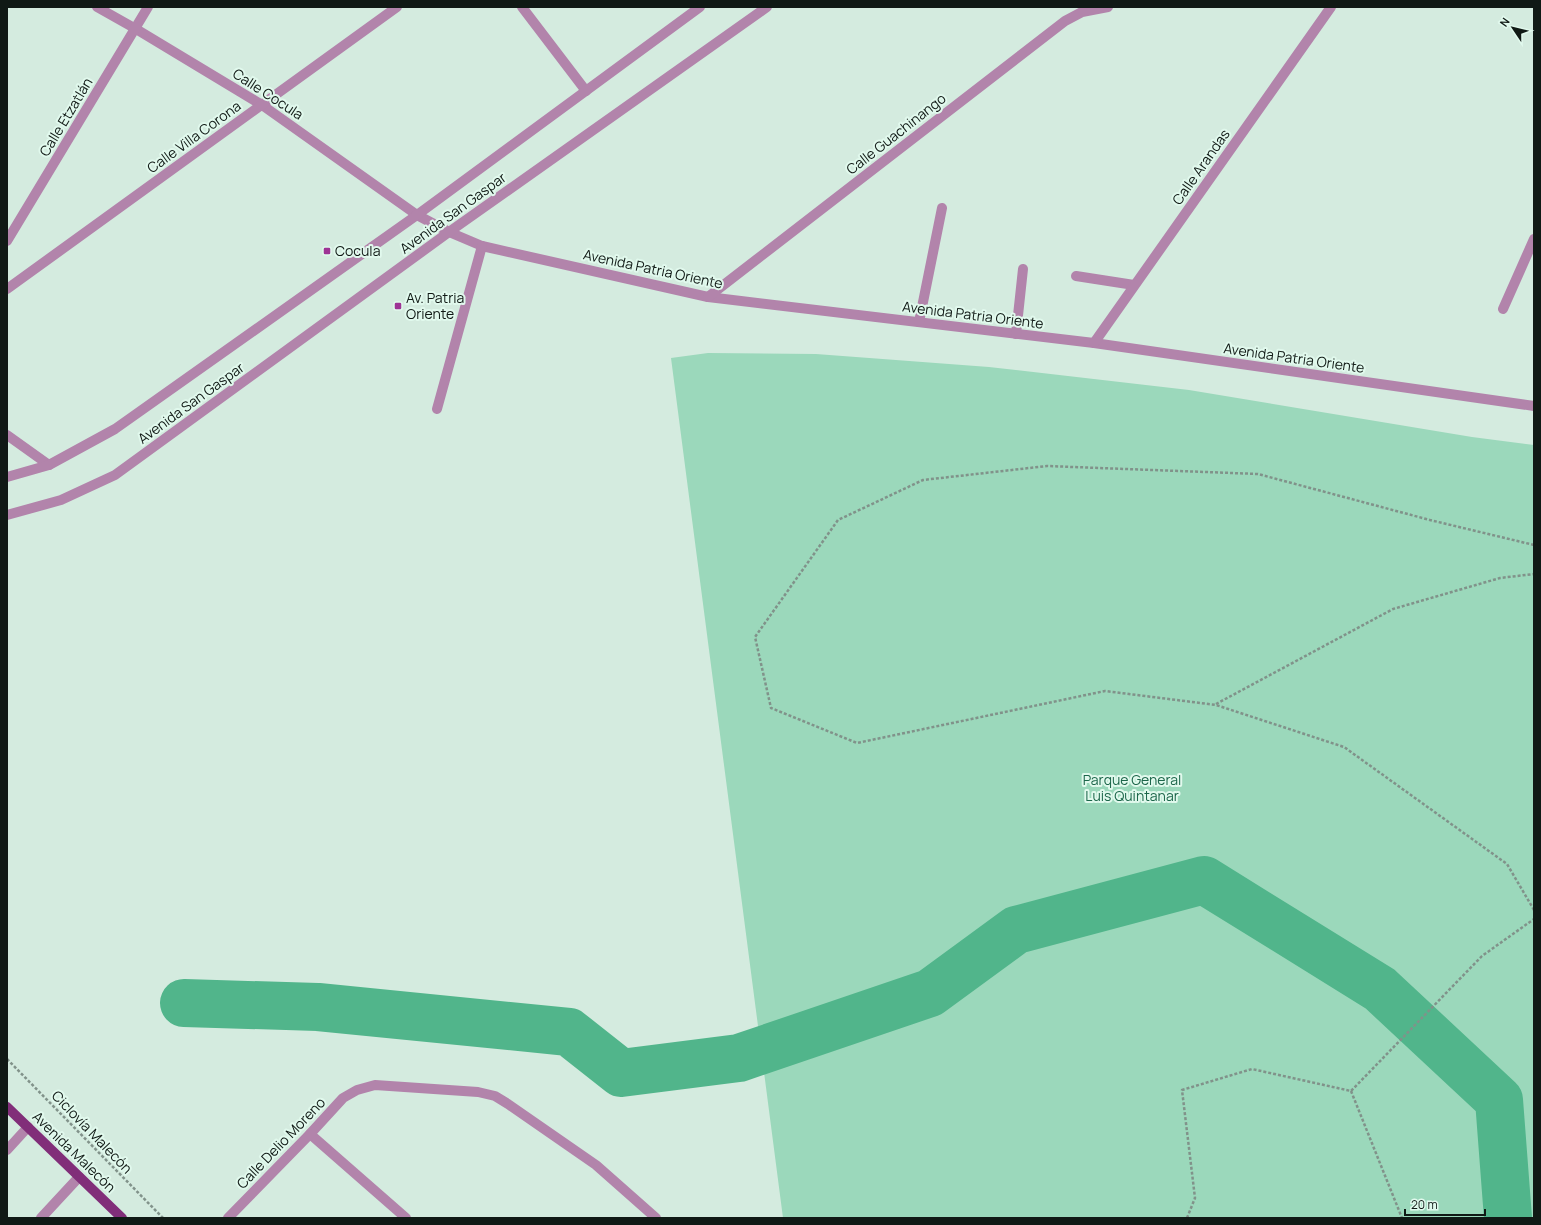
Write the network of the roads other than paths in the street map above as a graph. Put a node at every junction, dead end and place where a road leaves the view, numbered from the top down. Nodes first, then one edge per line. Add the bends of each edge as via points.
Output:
1 (97, 7) edge
2 (148, 7) edge
3 (397, 7) edge
4 (522, 7) edge
5 (700, 7) edge
6 (767, 7) edge
7 (1108, 7) edge
8 (1331, 7) edge
9 (136, 29) junction
10 (586, 91) junction
11 (262, 105) junction
12 (942, 208) dead end
13 (418, 215) junction
14 (449, 232) junction
15 (1534, 239) edge
16 (7, 241) edge
17 (482, 246) junction
18 (1023, 269) dead end
19 (1076, 276) dead end
20 (1134, 285) junction
21 (7, 289) edge
22 (708, 297) junction
23 (1503, 308) dead end
24 (919, 322) junction
25 (1016, 334) junction
26 (1094, 343) junction
27 (1534, 406) edge
28 (437, 409) dead end
29 (7, 435) edge
30 (50, 465) junction
31 (7, 477) edge
32 (7, 515) edge
33 (7, 1106) edge
34 (28, 1127) junction
35 (310, 1134) junction
36 (7, 1150) edge
37 (79, 1177) junction
38 (41, 1218) edge
39 (122, 1218) edge
40 (228, 1218) edge
41 (406, 1218) edge
42 (656, 1218) edge

1 - 9 street, Calle Cocula
2 - 9 street, Calle Etzatlán
3 - 11 street, Calle Villa Corona
4 - 10 street
5 - 10 street, Avenida San Gaspar
6 - 14 street, Avenida San Gaspar
7 - 22 street, Calle Guachinango via 1082,12 1065,21
8 - 20 street, Calle Arandas
9 - 11 street, Calle Cocula
9 - 16 street, Calle Etzatlán
10 - 13 street, Avenida San Gaspar
11 - 13 street, Calle Cocula
11 - 21 street, Calle Villa Corona
12 - 24 street
13 - 14 street, Avenida Patria Oriente
13 - 30 street, Avenida San Gaspar via 116,429
14 - 17 street, Avenida Patria Oriente
14 - 32 street, Avenida San Gaspar via 115,475 61,500
15 - 23 street
17 - 22 street, Avenida Patria Oriente
17 - 28 street
18 - 25 street
19 - 20 street
20 - 26 street, Calle Arandas
22 - 24 street, Avenida Patria Oriente
24 - 25 street, Avenida Patria Oriente
25 - 26 street, Avenida Patria Oriente
26 - 27 street, Avenida Patria Oriente
29 - 30 street
30 - 31 street, Avenida San Gaspar
33 - 34 main road, Avenida Malecón
34 - 36 street
34 - 37 main road, Avenida Malecón
35 - 40 street, Calle Delio Moreno
35 - 41 street
35 - 42 street, Calle Delio Moreno via 343,1098 357,1090 375,1085 478,1092 495,1096 596,1165
37 - 38 street
37 - 39 main road, Avenida Malecón

